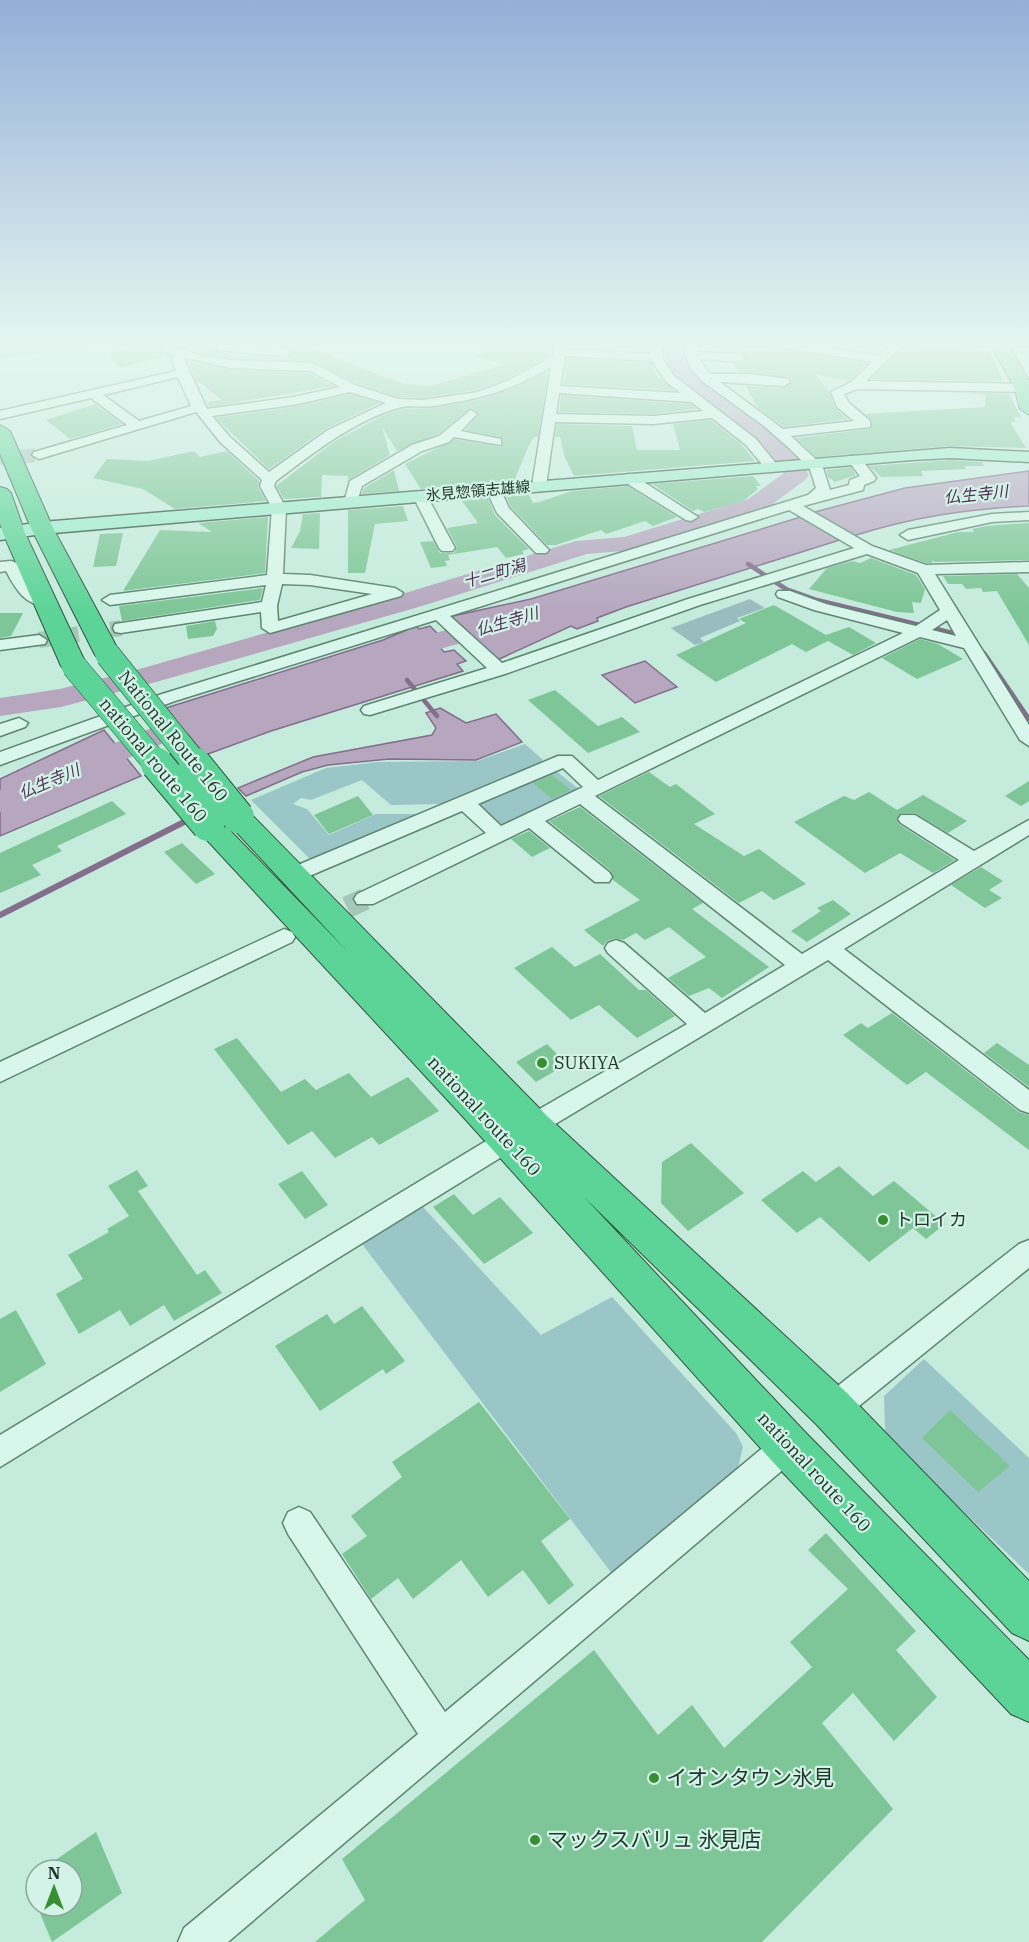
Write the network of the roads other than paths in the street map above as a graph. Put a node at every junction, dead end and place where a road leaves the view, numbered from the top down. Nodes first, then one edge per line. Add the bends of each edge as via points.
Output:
1 (0, 431) edge
2 (121, 431) edge
3 (215, 431) edge
4 (338, 431) edge
5 (455, 431) edge
6 (547, 431) edge
7 (737, 431) edge
8 (777, 431) edge
9 (802, 431) edge
10 (453, 433) junction
11 (780, 433) junction
12 (496, 442) dead end
13 (39, 455) tunnel mouth
14 (1029, 457) edge
15 (854, 459) junction
16 (809, 463) junction
17 (773, 466) junction
18 (269, 478) junction
19 (628, 478) junction
20 (539, 486) junction
21 (493, 489) junction
22 (0, 493) edge
23 (420, 496) junction
24 (813, 498) junction
25 (351, 502) junction
26 (791, 505) junction
27 (279, 508) junction
28 (1029, 516) edge
29 (1007, 517) junction
30 (691, 518) dead end
31 (42, 528) junction
32 (990, 530) dead end
33 (7, 534) edge
34 (908, 535) dead end
35 (862, 547) junction
36 (447, 548) dead end
37 (541, 550) dead end
38 (0, 567) edge
39 (924, 570) junction
40 (1026, 571) edge
41 (275, 579) junction
42 (784, 594) dead end
43 (110, 600) dead end
44 (45, 601) junction
45 (851, 604) dead end
46 (269, 606) junction
47 (439, 614) junction
48 (934, 621) junction
49 (121, 628) tunnel mouth
50 (39, 640) tunnel mouth
51 (968, 644) junction
52 (0, 645) edge
53 (108, 655) joint
54 (499, 670) junction
55 (370, 710) dead end
56 (19, 723) dead end
57 (0, 730) edge
58 (1026, 730) edge
59 (0, 759) edge
60 (588, 791) junction
61 (466, 803) junction
62 (530, 819) junction
63 (908, 819) dead end
64 (223, 821) junction
65 (1029, 826) edge
66 (498, 834) junction
67 (975, 861) junction
68 (293, 875) junction
69 (602, 877) dead end
70 (365, 899) tunnel mouth
71 (284, 937) dead end
72 (616, 948) dead end
73 (829, 949) junction
74 (802, 966) junction
75 (704, 1024) junction
76 (0, 1073) edge
77 (1029, 1103) edge
78 (520, 1133) junction
79 (1029, 1252) edge
80 (832, 1409) junction
81 (788, 1446) junction
82 (0, 1452) edge
83 (299, 1522) dead end
84 (1029, 1616) edge
85 (1029, 1696) edge
86 (441, 1738) junction
87 (198, 1942) edge

1 - 31 highway, national route 160
2 - 13 street
3 - 18 street
4 - 18 street
5 - 10 street
6 - 20 street
7 - 17 street
8 - 11 street
9 - 11 street
10 - 12 street
10 - 25 street via 417,448 355,484
11 - 16 street
14 - 15 main road, 氷見惣領志雄線 via 950,453
15 - 16 main road, 氷見惣領志雄線
15 - 24 street via 869,478 855,483 858,487
16 - 17 main road, 氷見惣領志雄線
16 - 24 street via 817,468 823,489
17 - 19 main road, 氷見惣領志雄線
18 - 27 street via 267,486
19 - 20 main road, 氷見惣領志雄線
19 - 30 street
20 - 21 main road, 氷見惣領志雄線
21 - 23 main road, 氷見惣領志雄線
21 - 37 street via 502,510
22 - 33 highway, national route 160
23 - 25 main road, 氷見惣領志雄線
23 - 36 street
24 - 26 street
25 - 27 main road, 氷見惣領志雄線
26 - 35 street
26 - 47 street
27 - 31 main road, 氷見惣領志雄線
27 - 41 street
28 - 29 street
29 - 32 street via 995,522
29 - 34 street
31 - 33 main road, 氷見惣領志雄線
31 - 53 highway, national route 160
33 - 44 highway, national route 160
35 - 39 street
35 - 54 street
38 - 44 street via 11,566 26,593
39 - 40 street
39 - 48 street
41 - 43 street
41 - 46 street
41 - 46 street via 310,580 395,593 270,628
42 - 48 street via 820,607
44 - 64 highway, national route 160, bridge via 74,666
45 - 48 street
46 - 49 street
47 - 54 street
47 - 59 street via 120,713
48 - 51 street
48 - 51 street
48 - 60 street
50 - 52 street
51 - 58 street
53 - 64 highway, National Route 160, bridge
54 - 55 street
56 - 57 street
60 - 61 street via 565,760
60 - 62 street
60 - 74 street
61 - 66 street
61 - 68 street
62 - 66 street
62 - 69 street
63 - 67 street
64 - 68 highway, national route 160
64 - 78 highway, national route 160
65 - 67 street
66 - 70 street
67 - 73 street
68 - 78 highway, national route 160
71 - 76 street
72 - 75 street
73 - 74 street
73 - 77 street
74 - 75 street
75 - 78 street
78 - 80 highway, national route 160
78 - 81 highway, national route 160
78 - 82 street
79 - 80 street
80 - 84 highway, national route 160
81 - 85 highway, national route 160
81 - 86 street
83 - 86 street
86 - 87 street

